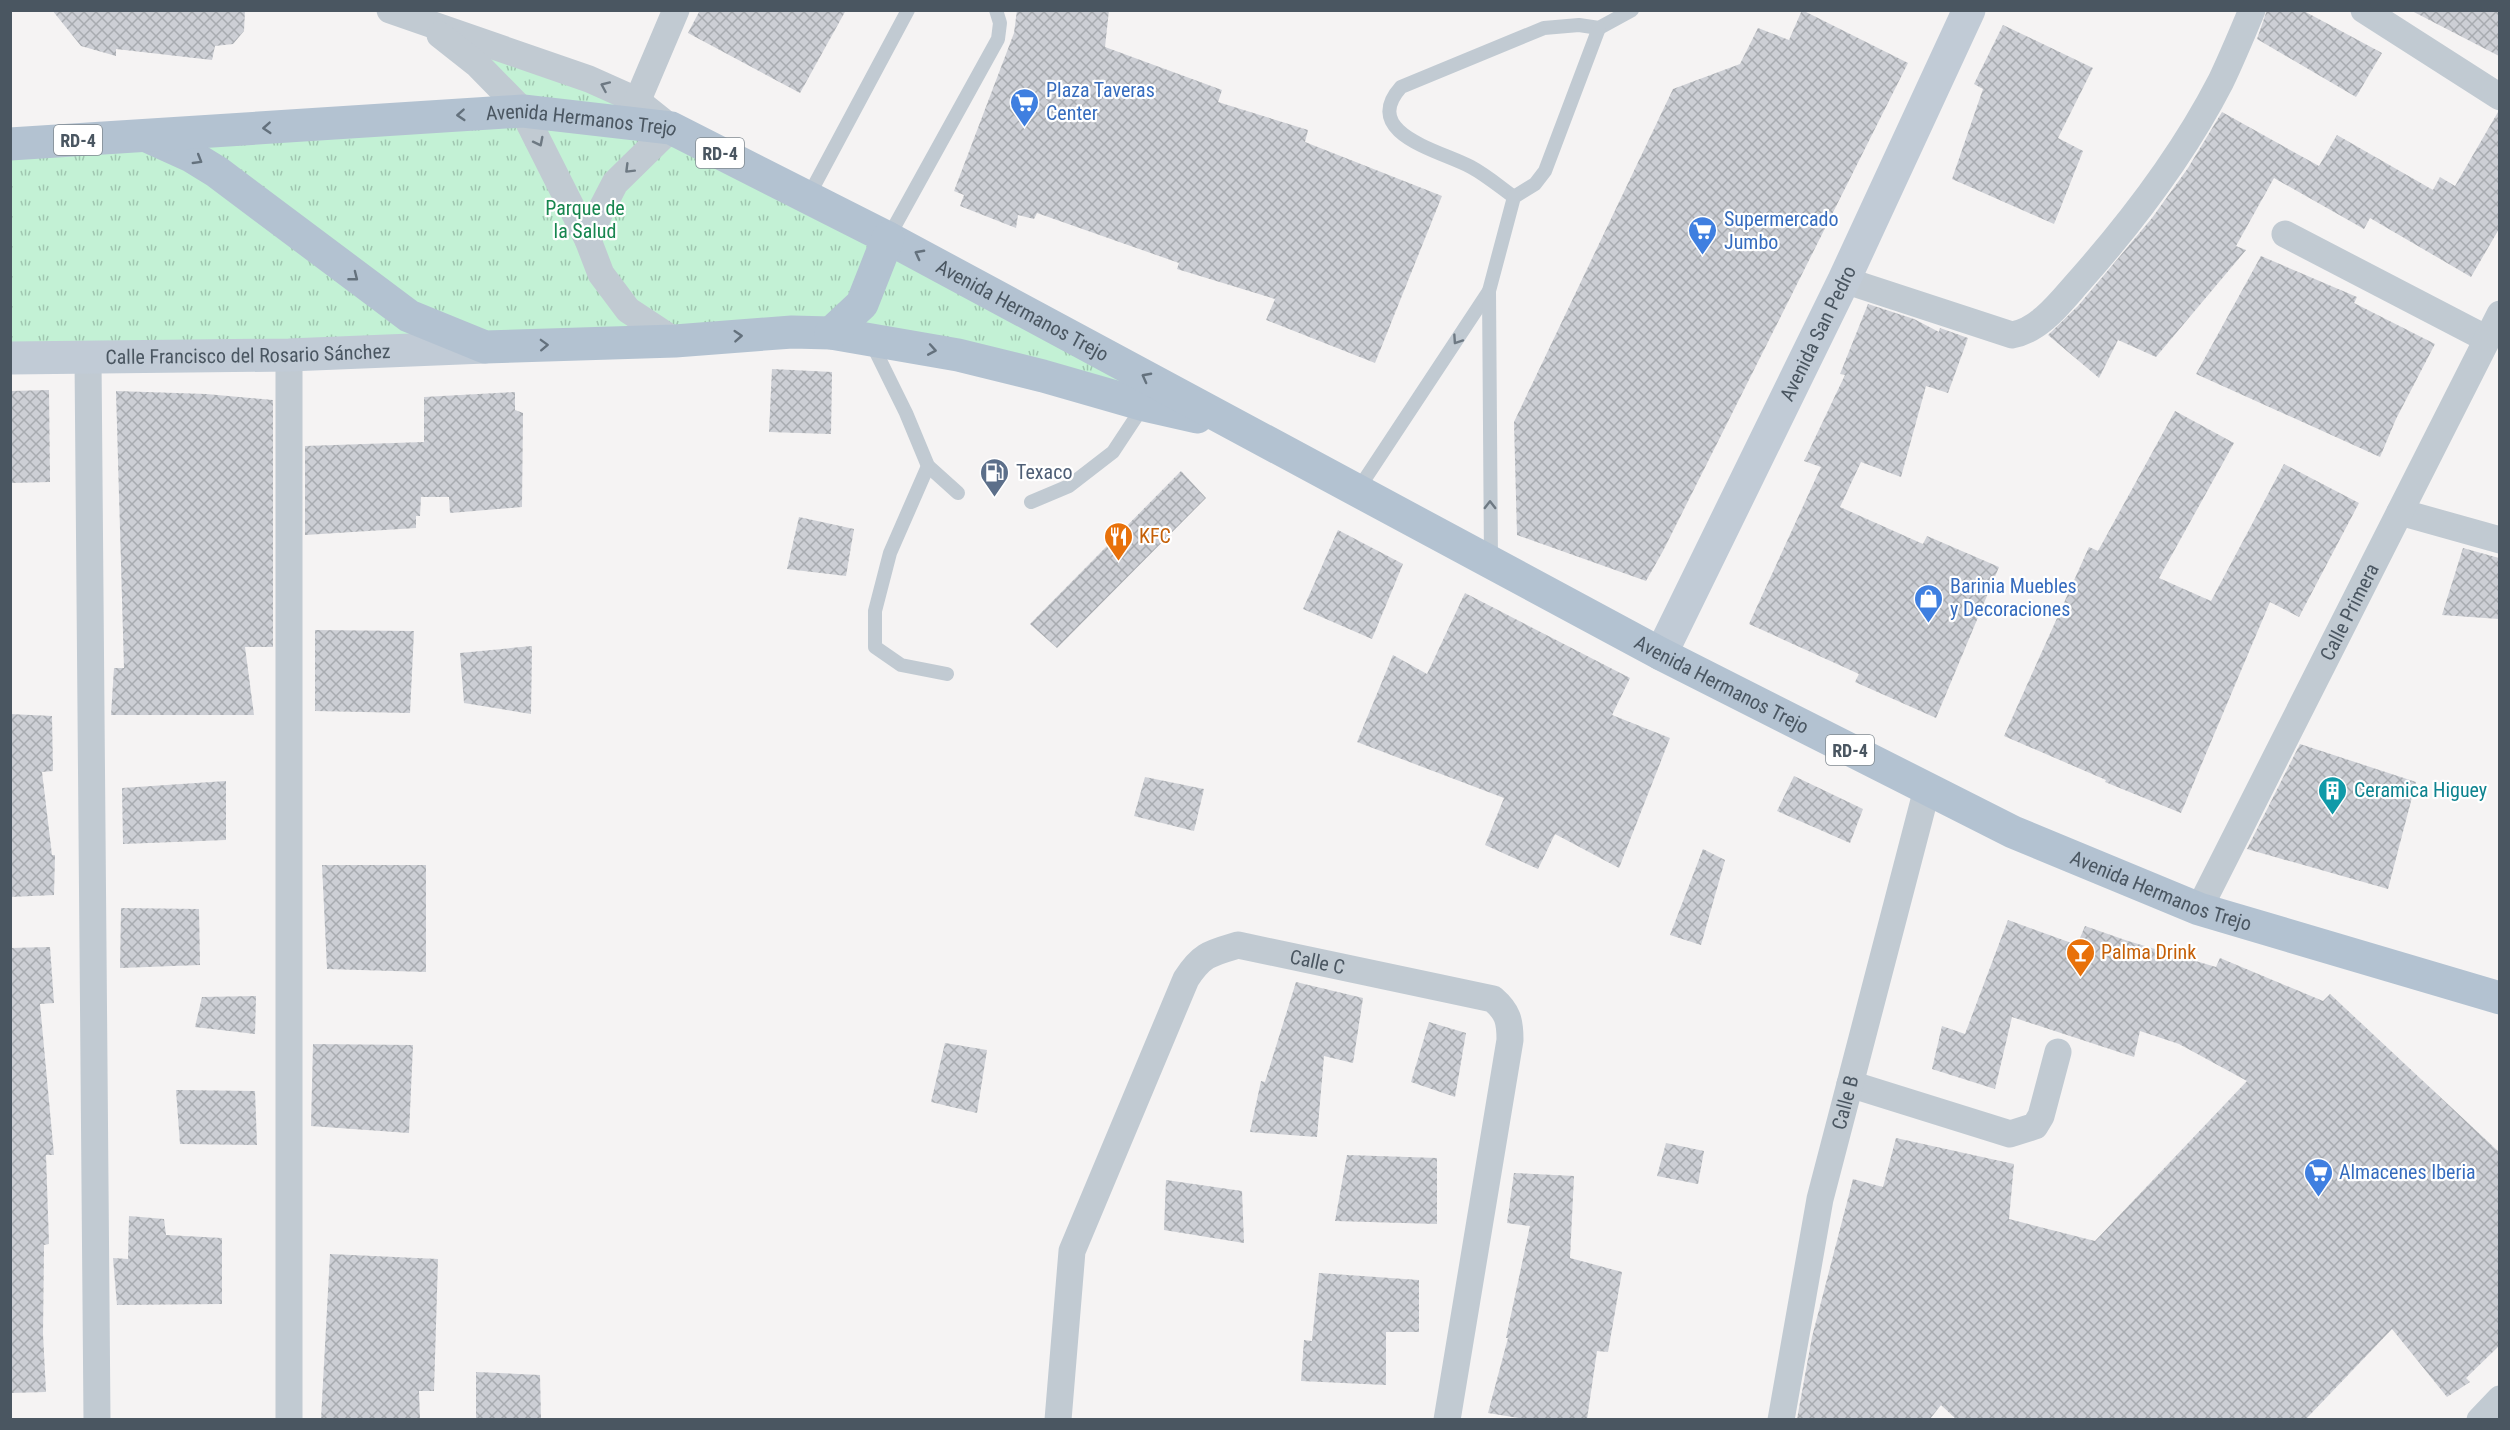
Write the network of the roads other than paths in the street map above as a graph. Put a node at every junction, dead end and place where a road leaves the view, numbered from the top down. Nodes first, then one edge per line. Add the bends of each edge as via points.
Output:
1 (676, 10) edge
2 (908, 10) edge
3 (996, 10) edge
4 (1632, 10) edge
5 (1969, 10) edge
6 (2252, 10) edge
7 (2364, 10) edge
8 (399, 14) edge
9 (1599, 28) junction
10 (2499, 97) edge
11 (523, 111) junction
12 (633, 111) junction
13 (671, 128) junction
14 (145, 136) junction
15 (10, 144) edge
16 (808, 197) junction
17 (1514, 197) junction
18 (2285, 234) dead end
19 (888, 237) junction
20 (588, 240) junction
21 (1844, 280) junction
22 (1489, 291) junction
23 (2499, 314) edge
24 (831, 333) junction
25 (2487, 339) junction
26 (870, 340) junction
27 (675, 341) junction
28 (485, 347) junction
29 (289, 356) junction
30 (10, 358) edge
31 (88, 358) junction
32 (1144, 405) junction
33 (1234, 425) junction
34 (928, 466) junction
35 (1357, 491) junction
36 (958, 493) dead end
37 (1031, 502) dead end
38 (2400, 512) junction
39 (2499, 540) edge
40 (1491, 563) junction
41 (1661, 654) junction
42 (947, 674) dead end
43 (1927, 789) junction
44 (2199, 909) junction
45 (2499, 998) edge
46 (2058, 1052) dead end
47 (1850, 1084) junction
48 (2499, 1399) edge
49 (97, 1419) edge
50 (289, 1419) edge
51 (1058, 1419) edge
52 (1447, 1419) edge
53 (1781, 1419) edge
54 (2480, 1419) edge

1 - 12 street
2 - 16 lane
3 - 19 lane via 1000,23 998,39
4 - 9 lane
5 - 21 street, Avenida San Pedro
6 - 21 street via 2221,81 2152,192 2109,247 2032,329 2012,335
7 - 10 street
8 - 11 street via 442,36 478,65
12 -> 8 street via 589,79
9 - 17 lane via 1545,171
9 - 17 lane via 1544,28 1401,87 1390,99 1392,123 1403,136 1471,167
11 - 12 main road, Avenida Hermanos Trejo / RD-4
11 -> 14 main road, Avenida Hermanos Trejo / RD-4
11 -> 20 street
12 - 13 main road, Avenida Hermanos Trejo / RD-4
13 - 16 main road, Avenida Hermanos Trejo / RD-4
13 -> 20 street via 615,183
14 - 15 main road, Avenida Hermanos Trejo / RD-4
14 -> 28 main road, Avenida Hermanos Trejo / RD-4 via 217,172 409,316
16 - 19 main road, Avenida Hermanos Trejo / RD-4
17 - 22 lane
18 - 25 street
19 - 24 main road via 862,304
33 -> 19 main road, Avenida Hermanos Trejo / RD-4
20 - 27 street via 601,274 628,309
21 - 41 street, Avenida San Pedro
22 -> 35 lane
40 -> 22 lane
23 - 25 street, Calle Primera
24 - 26 main road, Avenida Hermanos Trejo / RD-4
27 -> 24 main road, Avenida Hermanos Trejo / RD-4
25 - 38 street, Calle Primera
26 -> 32 main road, Avenida Hermanos Trejo / RD-4 via 968,358
26 - 34 lane
28 -> 27 main road, Avenida Hermanos Trejo / RD-4
28 - 29 street, Calle Francisco del Rosario Sánchez
29 - 31 street, Calle Francisco del Rosario Sánchez
29 - 50 street
30 - 31 street, Calle Francisco del Rosario Sánchez
31 - 49 street
32 - 33 main road, Avenida Hermanos Trejo / RD-4
32 - 37 lane via 1113,452 1068,486
33 - 35 main road, Avenida Hermanos Trejo / RD-4
34 - 36 lane
34 - 42 lane via 890,553 875,611 875,647 901,665
35 - 40 main road, Avenida Hermanos Trejo / RD-4
38 - 39 street
38 - 44 street, Calle Primera
40 - 41 main road, Avenida Hermanos Trejo / RD-4
41 - 43 main road, Avenida Hermanos Trejo / RD-4
43 - 44 main road, Avenida Hermanos Trejo / RD-4 via 2013,832
43 - 47 street, Calle B
44 - 45 main road, Avenida Hermanos Trejo / RD-4
46 - 47 street via 2041,1116 2035,1126 2010,1134
47 - 53 street, Calle B via 1820,1199
48 - 54 street
51 - 52 street, Calle C via 1072,1251 1186,979 1197,962 1238,945 1493,999 1510,1020 1510,1040

